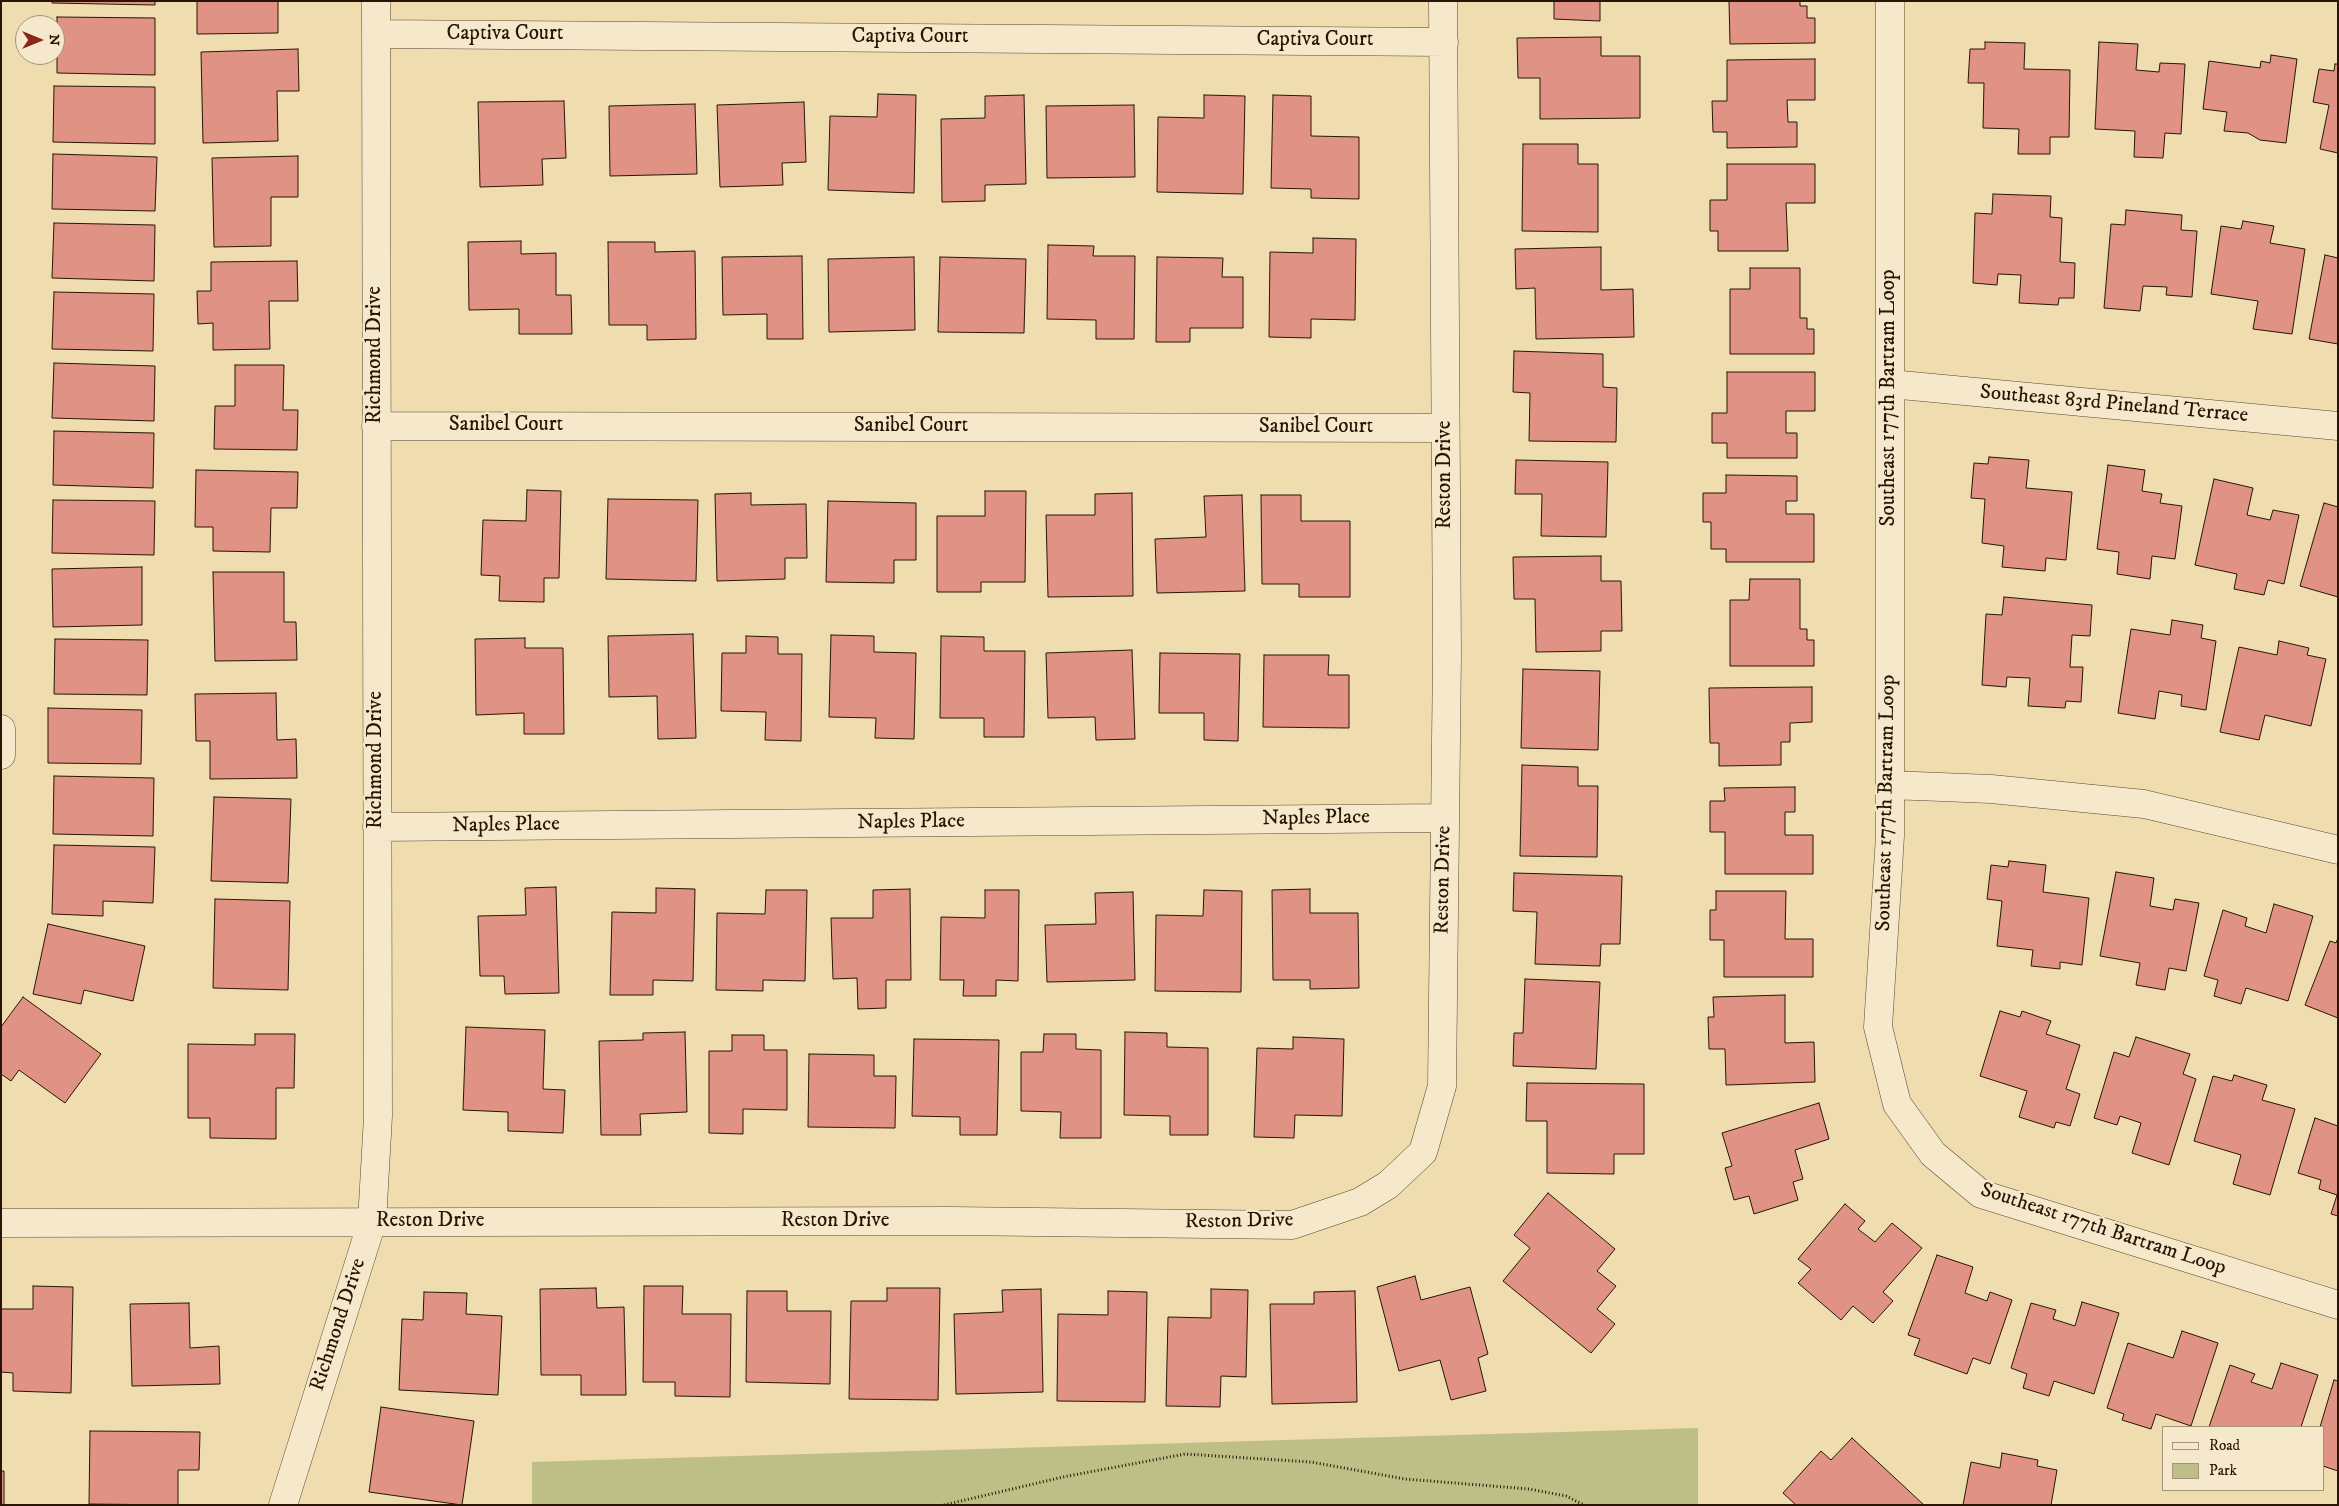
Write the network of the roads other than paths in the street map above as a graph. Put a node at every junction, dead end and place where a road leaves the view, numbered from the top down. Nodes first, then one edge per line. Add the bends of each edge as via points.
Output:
1 (376, 1) edge
2 (1443, 1) edge
3 (1890, 1) edge
4 (376, 34) junction
5 (1444, 42) junction
6 (1890, 384) junction
7 (376, 426) junction
8 (2338, 426) edge
9 (1445, 428) junction
10 (1, 729) edge
11 (1, 755) edge
12 (1890, 785) junction
13 (1445, 818) junction
14 (377, 827) junction
15 (2338, 850) edge
16 (372, 1222) junction
17 (1, 1223) edge
18 (2338, 1305) edge
19 (284, 1505) edge

1 - 4 street, Richmond Drive
2 - 5 street, Reston Drive
3 - 6 street, Southeast 177th Bartram Loop
4 - 5 street, Captiva Court
4 - 7 street, Richmond Drive
5 - 9 street, Reston Drive
6 - 8 street, Southeast 83rd Pineland Terrace
6 - 12 street, Southeast 177th Bartram Loop
7 - 9 street, Sanibel Court
7 - 14 street, Richmond Drive
9 - 13 street, Reston Drive
10 - 11 street
12 - 15 street via 1991,789 2144,804
12 - 18 street, Southeast 177th Bartram Loop via 1890,836 1878,1027 1897,1104 1933,1154 1981,1194
13 - 14 street, Naples Place
13 - 16 street, Reston Drive via 1442,1086 1423,1152 1388,1186 1360,1202 1292,1225 951,1221
14 - 16 street, Richmond Drive via 378,1116
16 - 17 street, Reston Drive
16 - 19 street, Richmond Drive

